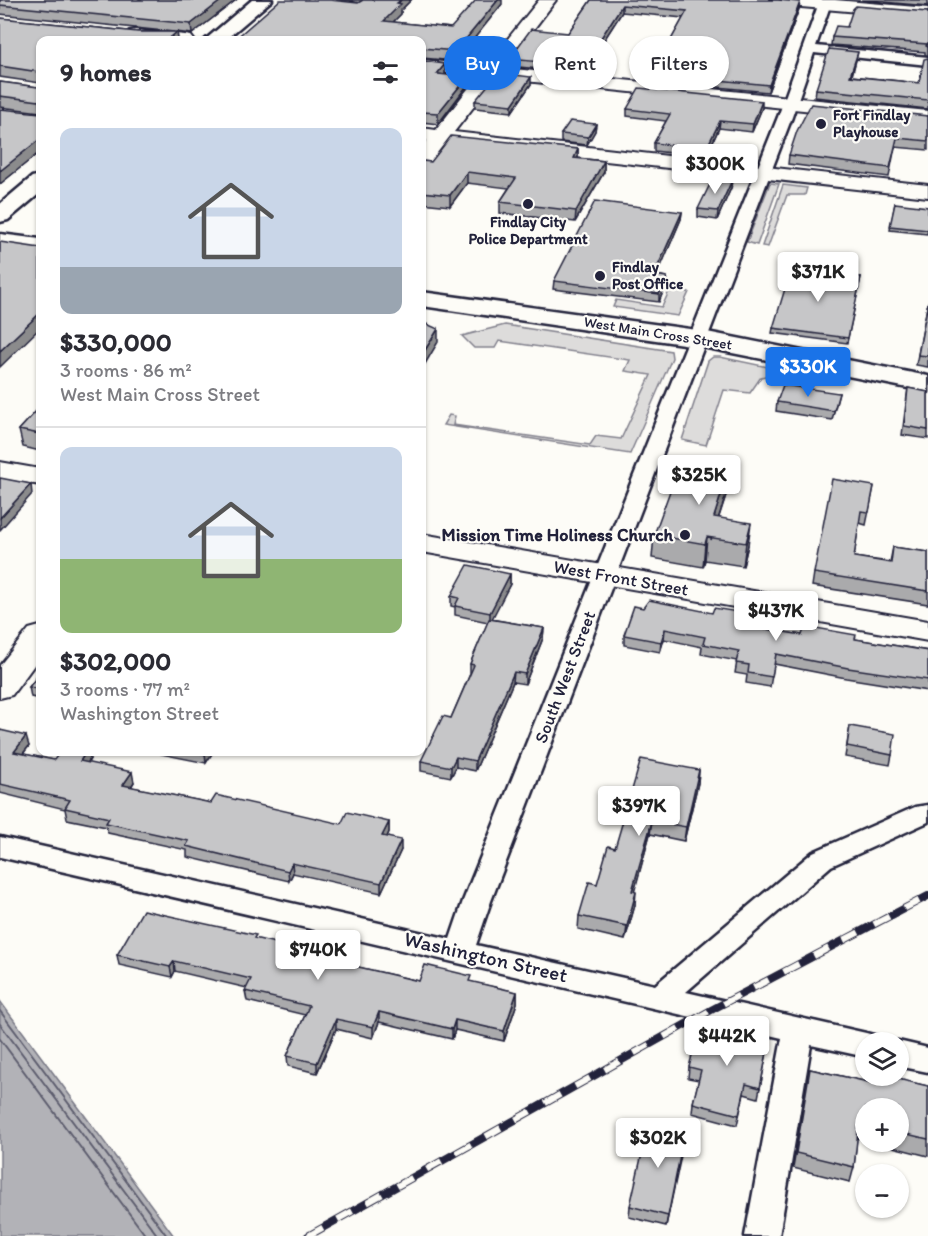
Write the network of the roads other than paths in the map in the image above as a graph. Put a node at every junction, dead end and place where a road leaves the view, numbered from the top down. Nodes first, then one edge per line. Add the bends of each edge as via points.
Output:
1 (263, 0) edge
2 (549, 0) edge
3 (778, 0) edge
4 (825, 2) edge
5 (928, 13) edge
6 (121, 34) edge
7 (142, 36) edge
8 (219, 36) edge
9 (520, 36) edge
10 (810, 49) junction
11 (928, 61) edge
12 (426, 65) edge
13 (444, 67) edge
14 (521, 75) edge
15 (475, 90) edge
16 (790, 103) junction
17 (928, 117) edge
18 (431, 135) edge
19 (762, 173) junction
20 (36, 185) edge
21 (928, 191) edge
22 (0, 215) edge
23 (0, 241) edge
24 (36, 246) edge
25 (426, 300) edge
26 (697, 338) junction
27 (928, 384) edge
28 (0, 470) edge
29 (36, 476) edge
30 (426, 544) edge
31 (605, 576) junction
32 (928, 631) edge
33 (36, 641) edge
34 (0, 687) edge
35 (924, 813) dead end
36 (0, 847) edge
37 (460, 952) junction
38 (661, 997) junction
39 (799, 1028) junction
40 (855, 1042) edge
41 (909, 1056) edge
42 (928, 1060) edge
43 (762, 1236) edge

1 - 8 main road
2 - 9 street
3 - 4 street
4 - 5 street
4 - 10 street, South West Street
6 - 7 street
10 - 11 street
10 - 16 street, South West Street
12 - 13 street
14 - 16 street
15 - 18 street
16 - 17 street
16 - 19 street, South West Street
18 - 19 street
19 - 21 street
19 - 26 street, South West Street
20 - 22 main road
23 - 24 main road
25 - 26 main road, West Main Cross Street
26 - 27 main road, West Main Cross Street
26 - 31 street, South West Street
28 - 29 street
30 - 31 street, West Front Street
31 - 32 street, West Front Street
31 - 37 street, South West Street
33 - 34 street
35 - 38 street via 822,859
36 - 37 street, Washington Street
37 - 38 street, Washington Street
38 - 39 street, Washington Street
39 - 40 street, Washington Street
39 - 43 street
41 - 42 street

